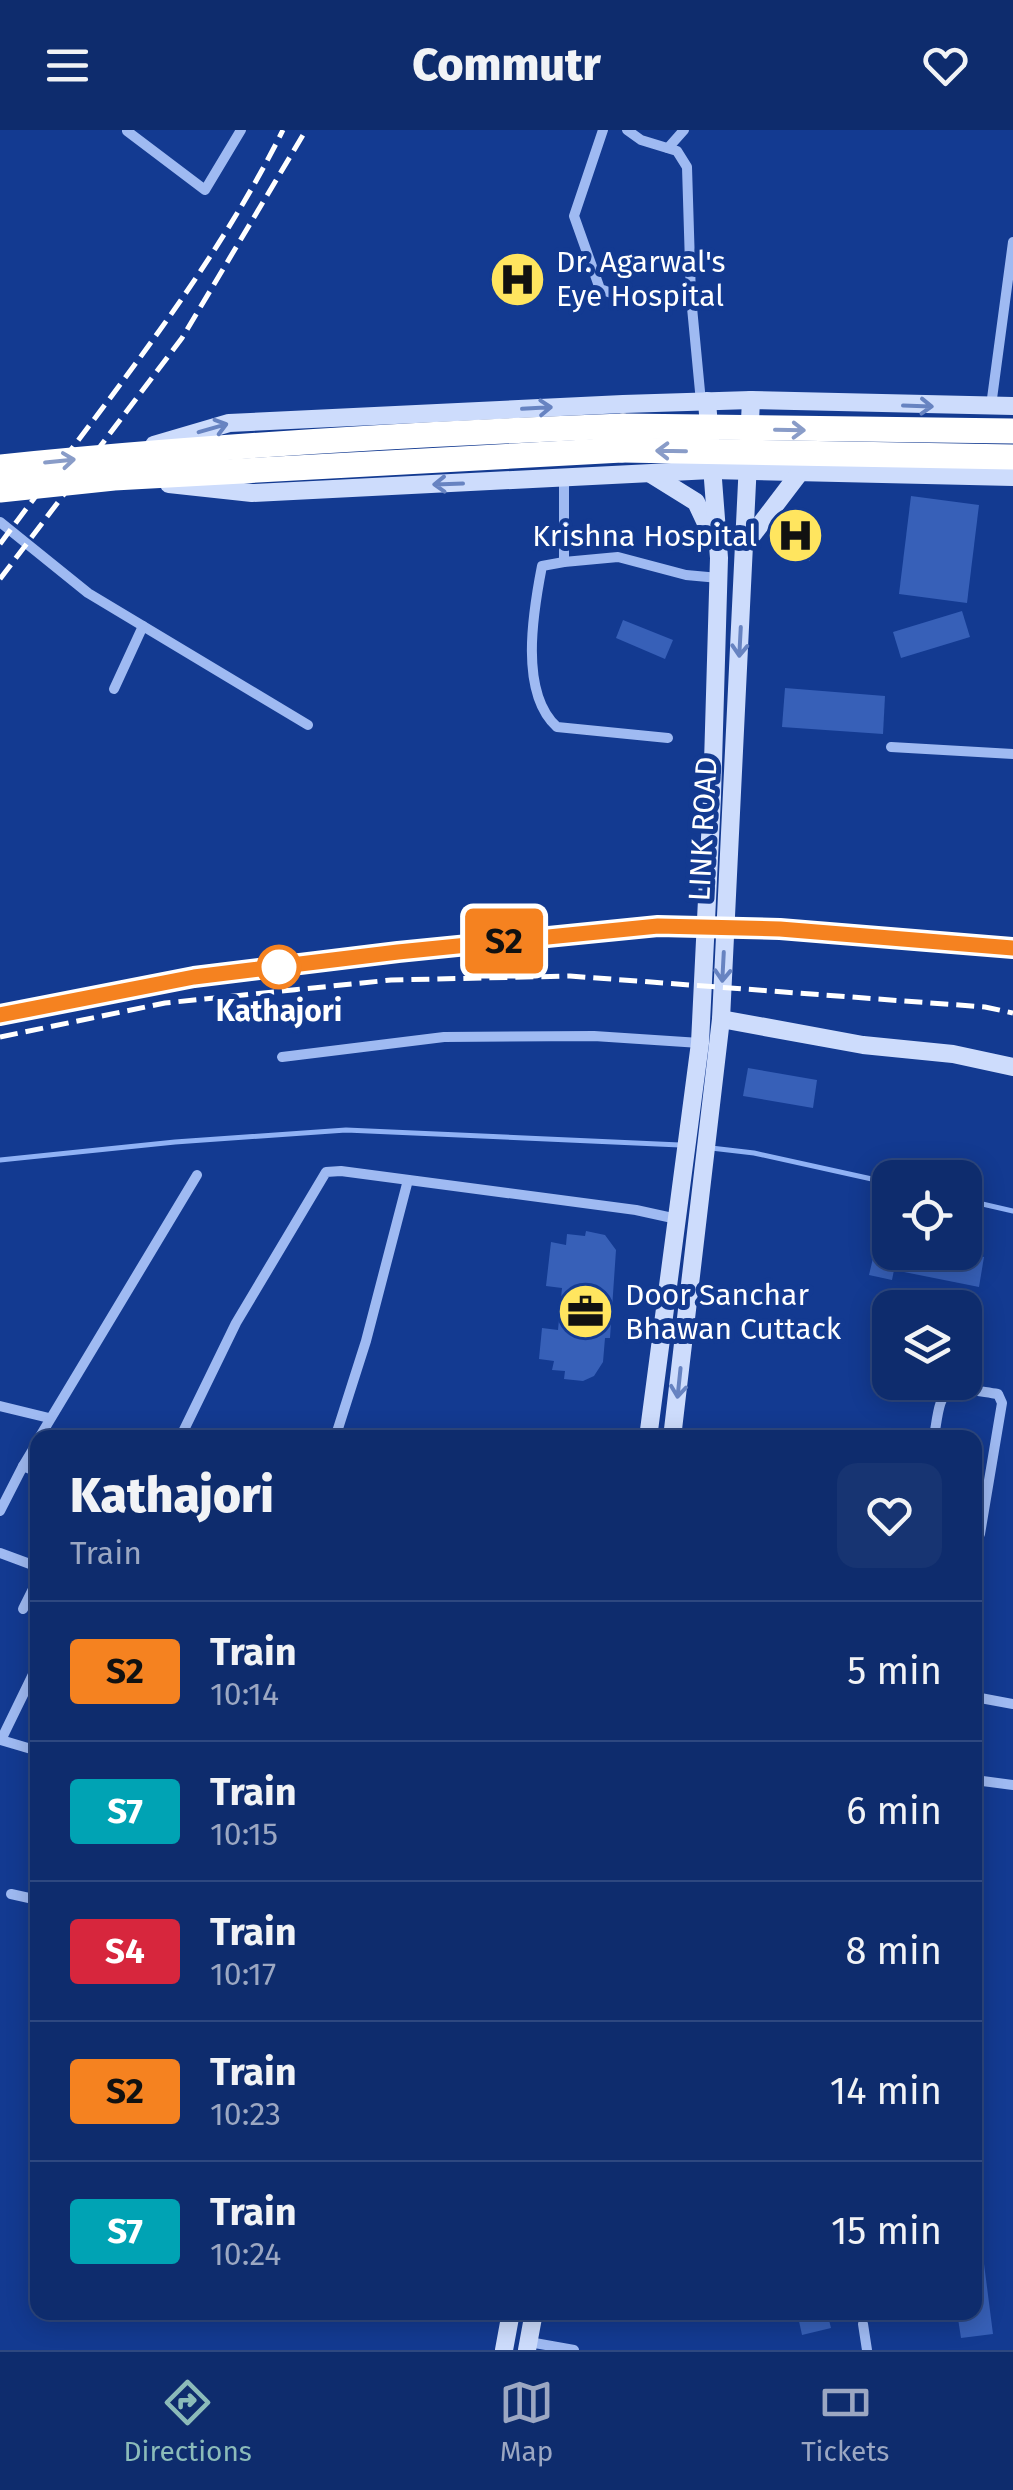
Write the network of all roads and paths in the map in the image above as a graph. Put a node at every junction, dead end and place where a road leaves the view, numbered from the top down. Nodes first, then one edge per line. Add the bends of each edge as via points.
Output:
1 (127, 130) edge
2 (242, 130) edge
3 (604, 130) edge
4 (627, 130) edge
5 (684, 130) edge
6 (668, 148) junction
7 (1013, 242) edge
8 (691, 297) junction
9 (751, 400) junction
10 (704, 402) junction
11 (991, 406) junction
12 (1013, 406) edge
13 (1013, 431) edge
14 (622, 438) junction
15 (1013, 456) edge
16 (117, 467) junction
17 (0, 468) edge
18 (711, 470) junction
19 (748, 471) junction
20 (801, 471) junction
21 (650, 473) junction
22 (1013, 477) edge
23 (564, 478) junction
24 (0, 490) edge
25 (0, 522) edge
26 (745, 545) junction
27 (720, 558) junction
28 (564, 562) junction
29 (719, 578) junction
30 (143, 626) junction
31 (114, 689) dead end
32 (308, 725) dead end
33 (668, 738) dead end
34 (891, 746) dead end
35 (1013, 754) edge
36 (721, 1020) junction
37 (700, 1043) junction
38 (282, 1057) dead end
39 (1013, 1067) edge
40 (698, 1130) junction
41 (197, 1175) dead end
42 (408, 1180) junction
43 (677, 1219) junction
44 (0, 1406) edge
45 (49, 1418) junction
46 (43, 1430) edge
47 (184, 1430) edge
48 (338, 1430) edge
49 (649, 1430) edge
50 (673, 1430) edge
51 (935, 1430) edge
52 (30, 1452) edge
53 (22, 1466) junction
54 (30, 1469) edge
55 (0, 1511) edge
56 (982, 1522) edge
57 (0, 1553) edge
58 (30, 1565) edge
59 (30, 1595) edge
60 (23, 1609) dead end
61 (30, 1680) edge
62 (982, 1699) edge
63 (1013, 1704) edge
64 (30, 1748) edge
65 (982, 1781) edge
66 (1013, 1785) edge
67 (11, 1894) dead end
68 (30, 1898) edge
69 (510, 2320) edge
70 (533, 2320) edge
71 (863, 2324) dead end
72 (528, 2346) edge
73 (504, 2350) edge
74 (574, 2350) edge
75 (867, 2350) edge

1 - 2 street via 205,190
3 - 8 street via 574,216 600,289 620,296
4 - 6 street
5 - 6 street
6 - 8 street via 687,167
7 - 11 street
8 - 10 street
9 - 10 main road
9 -> 11 main road
9 - 19 main road, LINK ROAD
16 -> 10 main road via 229,423
10 - 18 main road, LINK ROAD
11 - 12 main road
14 -> 13 highway, bridge
15 -> 14 highway, bridge
14 - 16 highway
17 -> 16 highway
23 -> 16 main road via 252,492
16 - 24 highway
18 - 19 main road
18 - 21 main road
18 - 27 main road, LINK ROAD
19 - 20 main road
19 - 26 main road, LINK ROAD
20 - 22 main road
20 - 26 main road
21 - 23 main road
21 - 27 main road via 696,502
23 - 28 street
25 - 30 street via 88,593
26 -> 36 main road, LINK ROAD
27 - 29 main road, LINK ROAD
28 - 29 street via 618,557
28 - 33 street via 542,566 532,628 534,690 543,715 557,727
29 - 37 main road, LINK ROAD
30 - 31 street
30 - 32 street
34 - 35 street
36 - 39 main road
36 - 40 main road, LINK ROAD
37 - 38 street via 444,1037
37 - 40 main road, LINK ROAD
40 - 43 main road, LINK ROAD
40 -> 50 main road, LINK ROAD via 701,1182
41 - 45 street
42 - 43 street
42 - 47 street via 326,1172 236,1323
42 - 48 street
43 - 49 main road, LINK ROAD
44 - 45 street
45 - 46 street
51 - 56 street via 947,1390 998,1394 1002,1403
52 - 53 street
53 - 54 street
53 - 55 street
57 - 58 street
59 - 60 street
61 - 64 street via 0,1740
62 - 63 street
65 - 66 street
67 - 68 street
69 - 73 main road
70 - 72 main road
71 - 75 street
72 - 74 street

